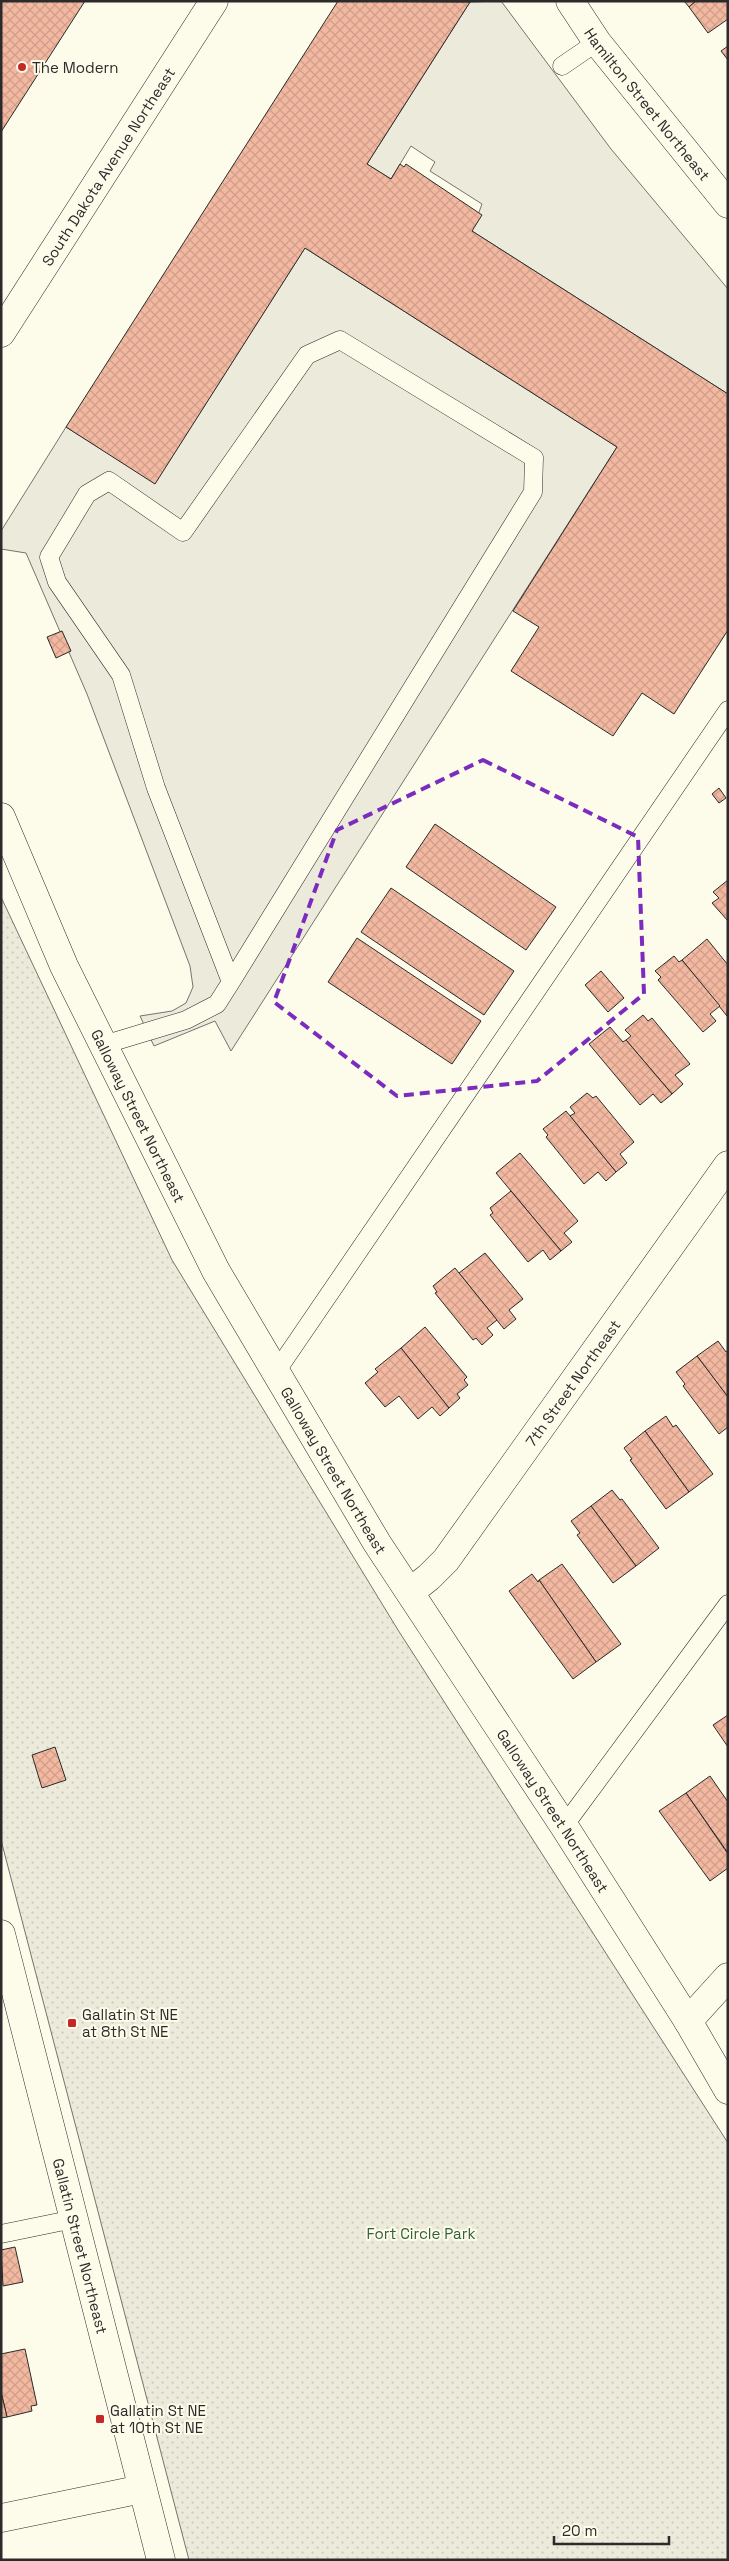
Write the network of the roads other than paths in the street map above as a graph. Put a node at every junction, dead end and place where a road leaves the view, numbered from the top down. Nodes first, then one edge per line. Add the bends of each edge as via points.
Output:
1 (214, 1) edge
2 (570, 1) edge
3 (597, 42) junction
4 (562, 66) dead end
5 (728, 204) edge
6 (1, 333) edge
7 (728, 710) edge
8 (1, 816) edge
9 (231, 982) junction
10 (104, 1045) junction
11 (728, 1165) edge
12 (276, 1372) junction
13 (410, 1592) junction
14 (728, 1604) edge
15 (564, 1826) junction
16 (2, 1938) edge
17 (728, 1977) edge
18 (688, 2021) junction
19 (728, 2090) edge
20 (74, 2219) junction
21 (1, 2234) edge
22 (142, 2490) junction
23 (1, 2518) edge
24 (160, 2560) edge

1 - 6 street, South Dakota Avenue Northeast
2 - 3 street, Hamilton Street Northeast
3 - 4 lane
3 - 5 street, Hamilton Street Northeast
7 - 12 lane
8 - 10 street, Galloway Street Northeast via 64,966
9 - 9 lane via 533,492 534,458 340,340 307,355 183,532 109,481 87,494 48,557 57,582 121,675 156,788
9 - 10 lane via 217,1004 186,1020
10 - 12 street, Galloway Street Northeast via 216,1270
11 - 13 street, 7th Street Northeast via 446,1560
12 - 13 street, Galloway Street Northeast via 377,1543
13 - 15 street, Galloway Street Northeast
14 - 15 lane
15 - 18 street, Galloway Street Northeast
16 - 20 street, Gallatin Street Northeast
17 - 18 street
18 - 19 street, Galloway Street Northeast
20 - 21 lane
20 - 22 street, Gallatin Street Northeast
22 - 23 street
22 - 24 street, Gallatin Street Northeast

